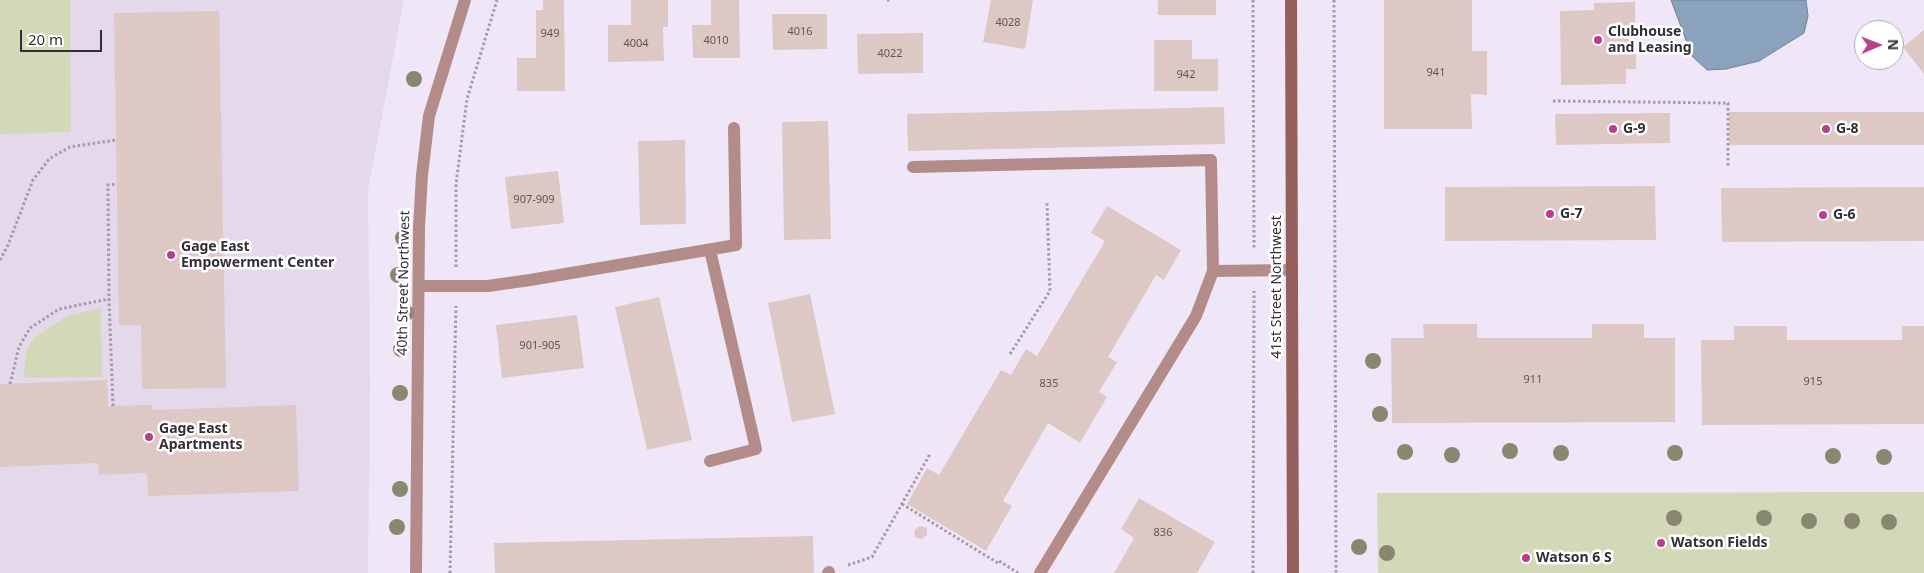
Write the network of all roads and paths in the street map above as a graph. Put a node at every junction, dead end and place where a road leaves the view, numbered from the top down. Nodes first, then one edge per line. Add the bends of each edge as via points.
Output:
1 (464, 0) edge
2 (1253, 0) edge
3 (1291, 0) edge
4 (1334, 0) edge
5 (1553, 101) dead end
6 (734, 128) dead end
7 (116, 140) dead end
8 (1728, 166) dead end
9 (913, 167) dead end
10 (117, 184) dead end
11 (1047, 203) dead end
12 (710, 250) junction
13 (0, 260) edge
14 (1291, 270) junction
15 (1213, 271) junction
16 (1254, 271) junction
17 (419, 286) junction
18 (109, 299) junction
19 (1010, 354) dead end
20 (10, 384) dead end
21 (113, 406) dead end
22 (930, 454) dead end
23 (710, 461) dead end
24 (902, 504) junction
25 (416, 573) edge
26 (828, 573) edge
27 (1018, 573) edge
28 (1040, 573) edge
29 (1253, 573) edge
30 (1293, 573) edge
31 (1336, 573) edge

1 - 17 street, 40th Street Northwest via 429,116 422,175
2 - 16 path
3 - 14 main road, 41st Street Northwest
4 - 31 path
5 - 8 path via 1728,103
6 - 12 street via 736,245
7 - 13 path via 70,147 49,159 33,180
9 - 15 street via 1211,160
10 - 18 path via 108,185
11 - 19 path via 1050,291
12 - 17 street via 488,286
12 - 23 street via 756,449
14 - 16 street
14 - 30 main road, 41st Street Northwest
15 - 16 street
15 - 28 street via 1196,316
16 - 29 path
17 - 25 street, 40th Street Northwest
18 - 20 path via 59,308 30,328 19,347
18 - 21 path
22 - 24 path
24 - 26 path via 872,557
24 - 27 path

